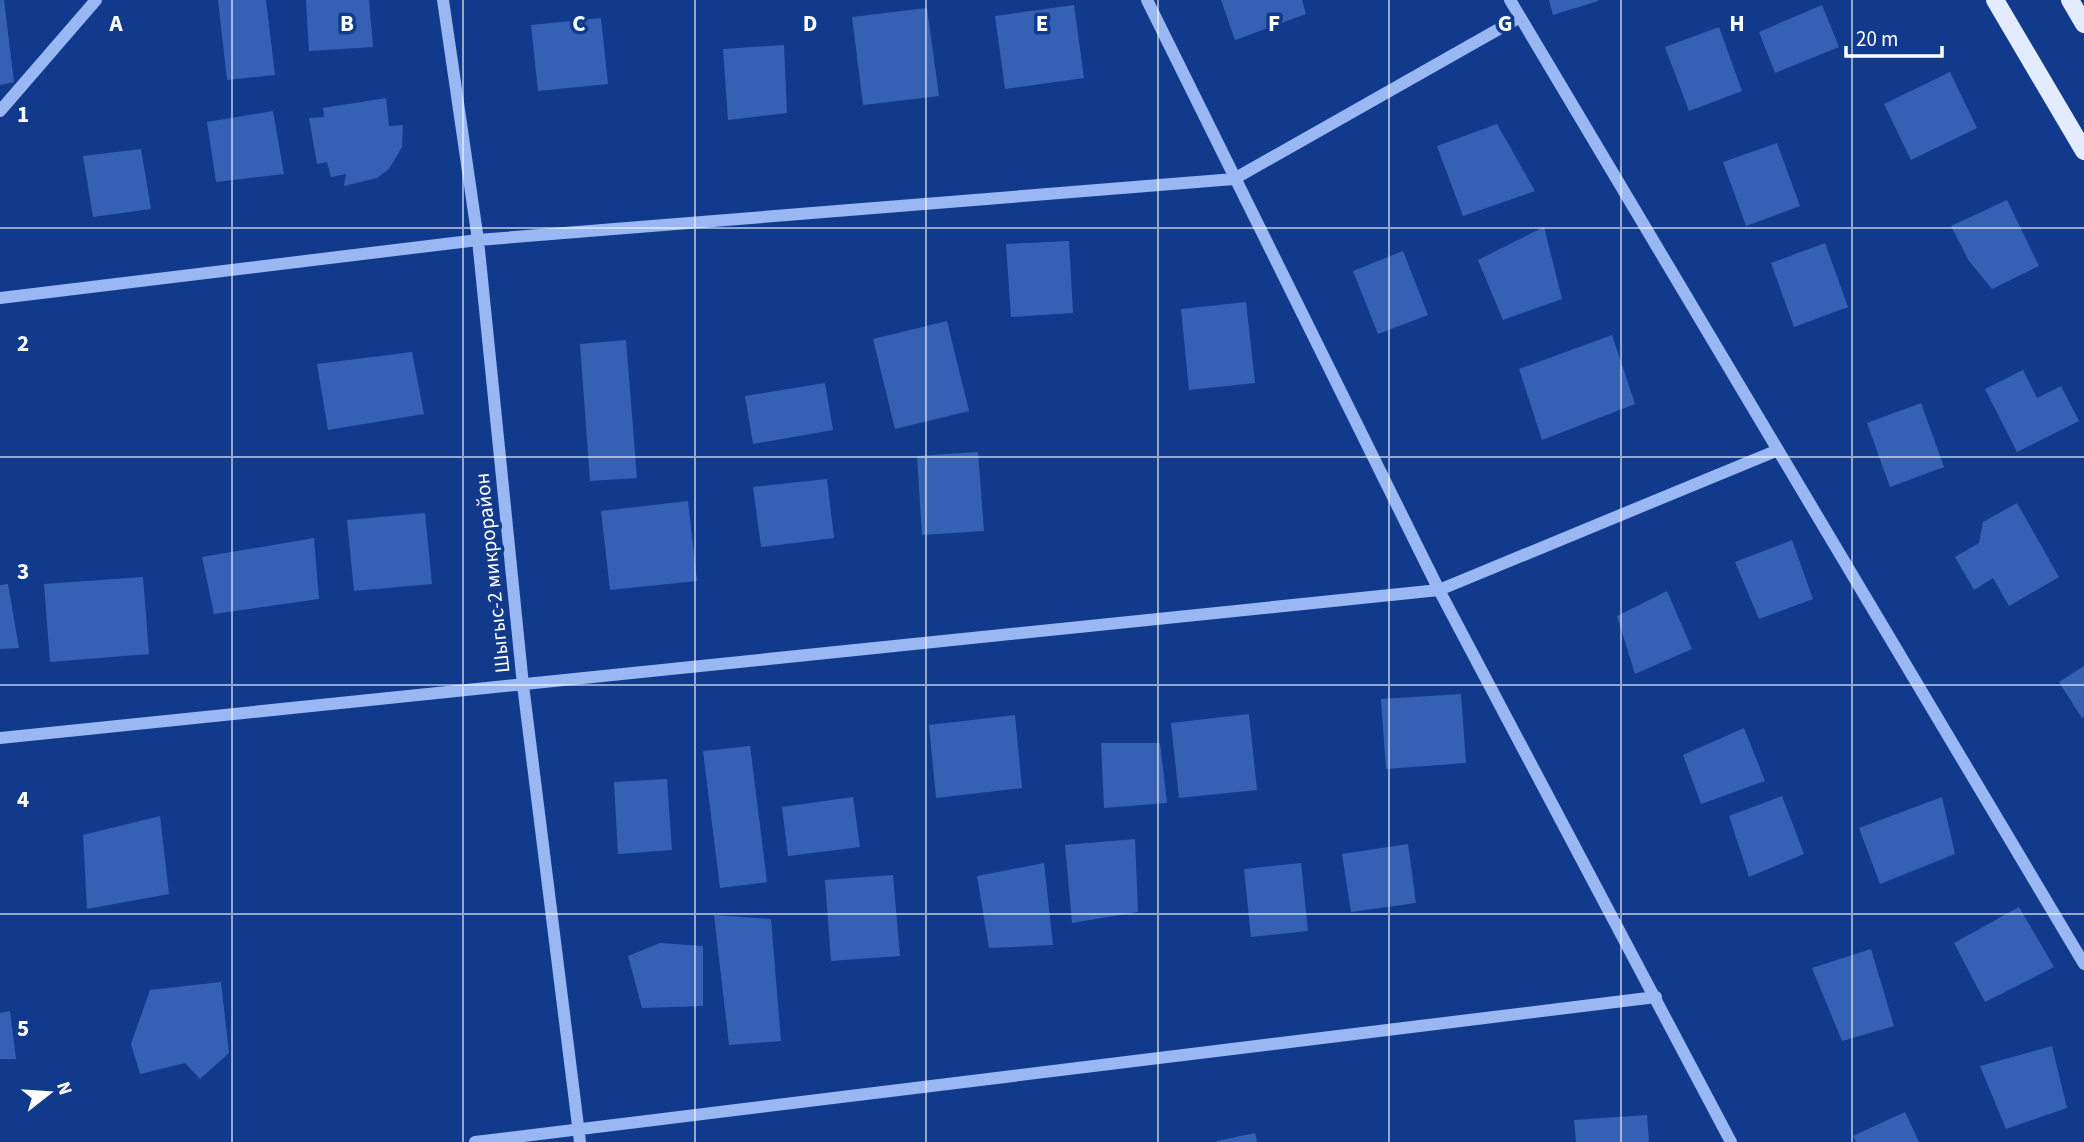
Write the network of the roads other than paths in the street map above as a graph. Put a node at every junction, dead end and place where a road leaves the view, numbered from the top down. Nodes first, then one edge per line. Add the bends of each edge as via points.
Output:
1 (96, 0) edge
2 (443, 0) edge
3 (1147, 0) edge
4 (1510, 0) edge
5 (1995, 0) edge
6 (2070, 0) edge
7 (1520, 17) junction
8 (2084, 24) edge
9 (0, 111) edge
10 (2084, 151) edge
11 (1234, 179) junction
12 (478, 240) junction
13 (0, 298) edge
14 (1778, 450) junction
15 (1439, 590) junction
16 (523, 685) junction
17 (0, 738) edge
18 (2084, 964) edge
19 (1657, 997) junction
20 (579, 1136) edge
21 (475, 1142) edge
22 (1731, 1142) edge

1 - 9 street
2 - 12 street, Шыгыс-2 микрорайон
3 - 11 street
4 - 7 street
5 - 10 main road
6 - 8 main road
7 - 11 street
7 - 14 street
11 - 12 street
11 - 15 street
12 - 13 street
12 - 16 street, Шыгыс-2 микрорайон
14 - 15 street
14 - 18 street
15 - 16 street
15 - 19 street
16 - 17 street
16 - 20 street, Шыгыс-2 микрорайон
19 - 20 street
19 - 22 street
20 - 21 street

